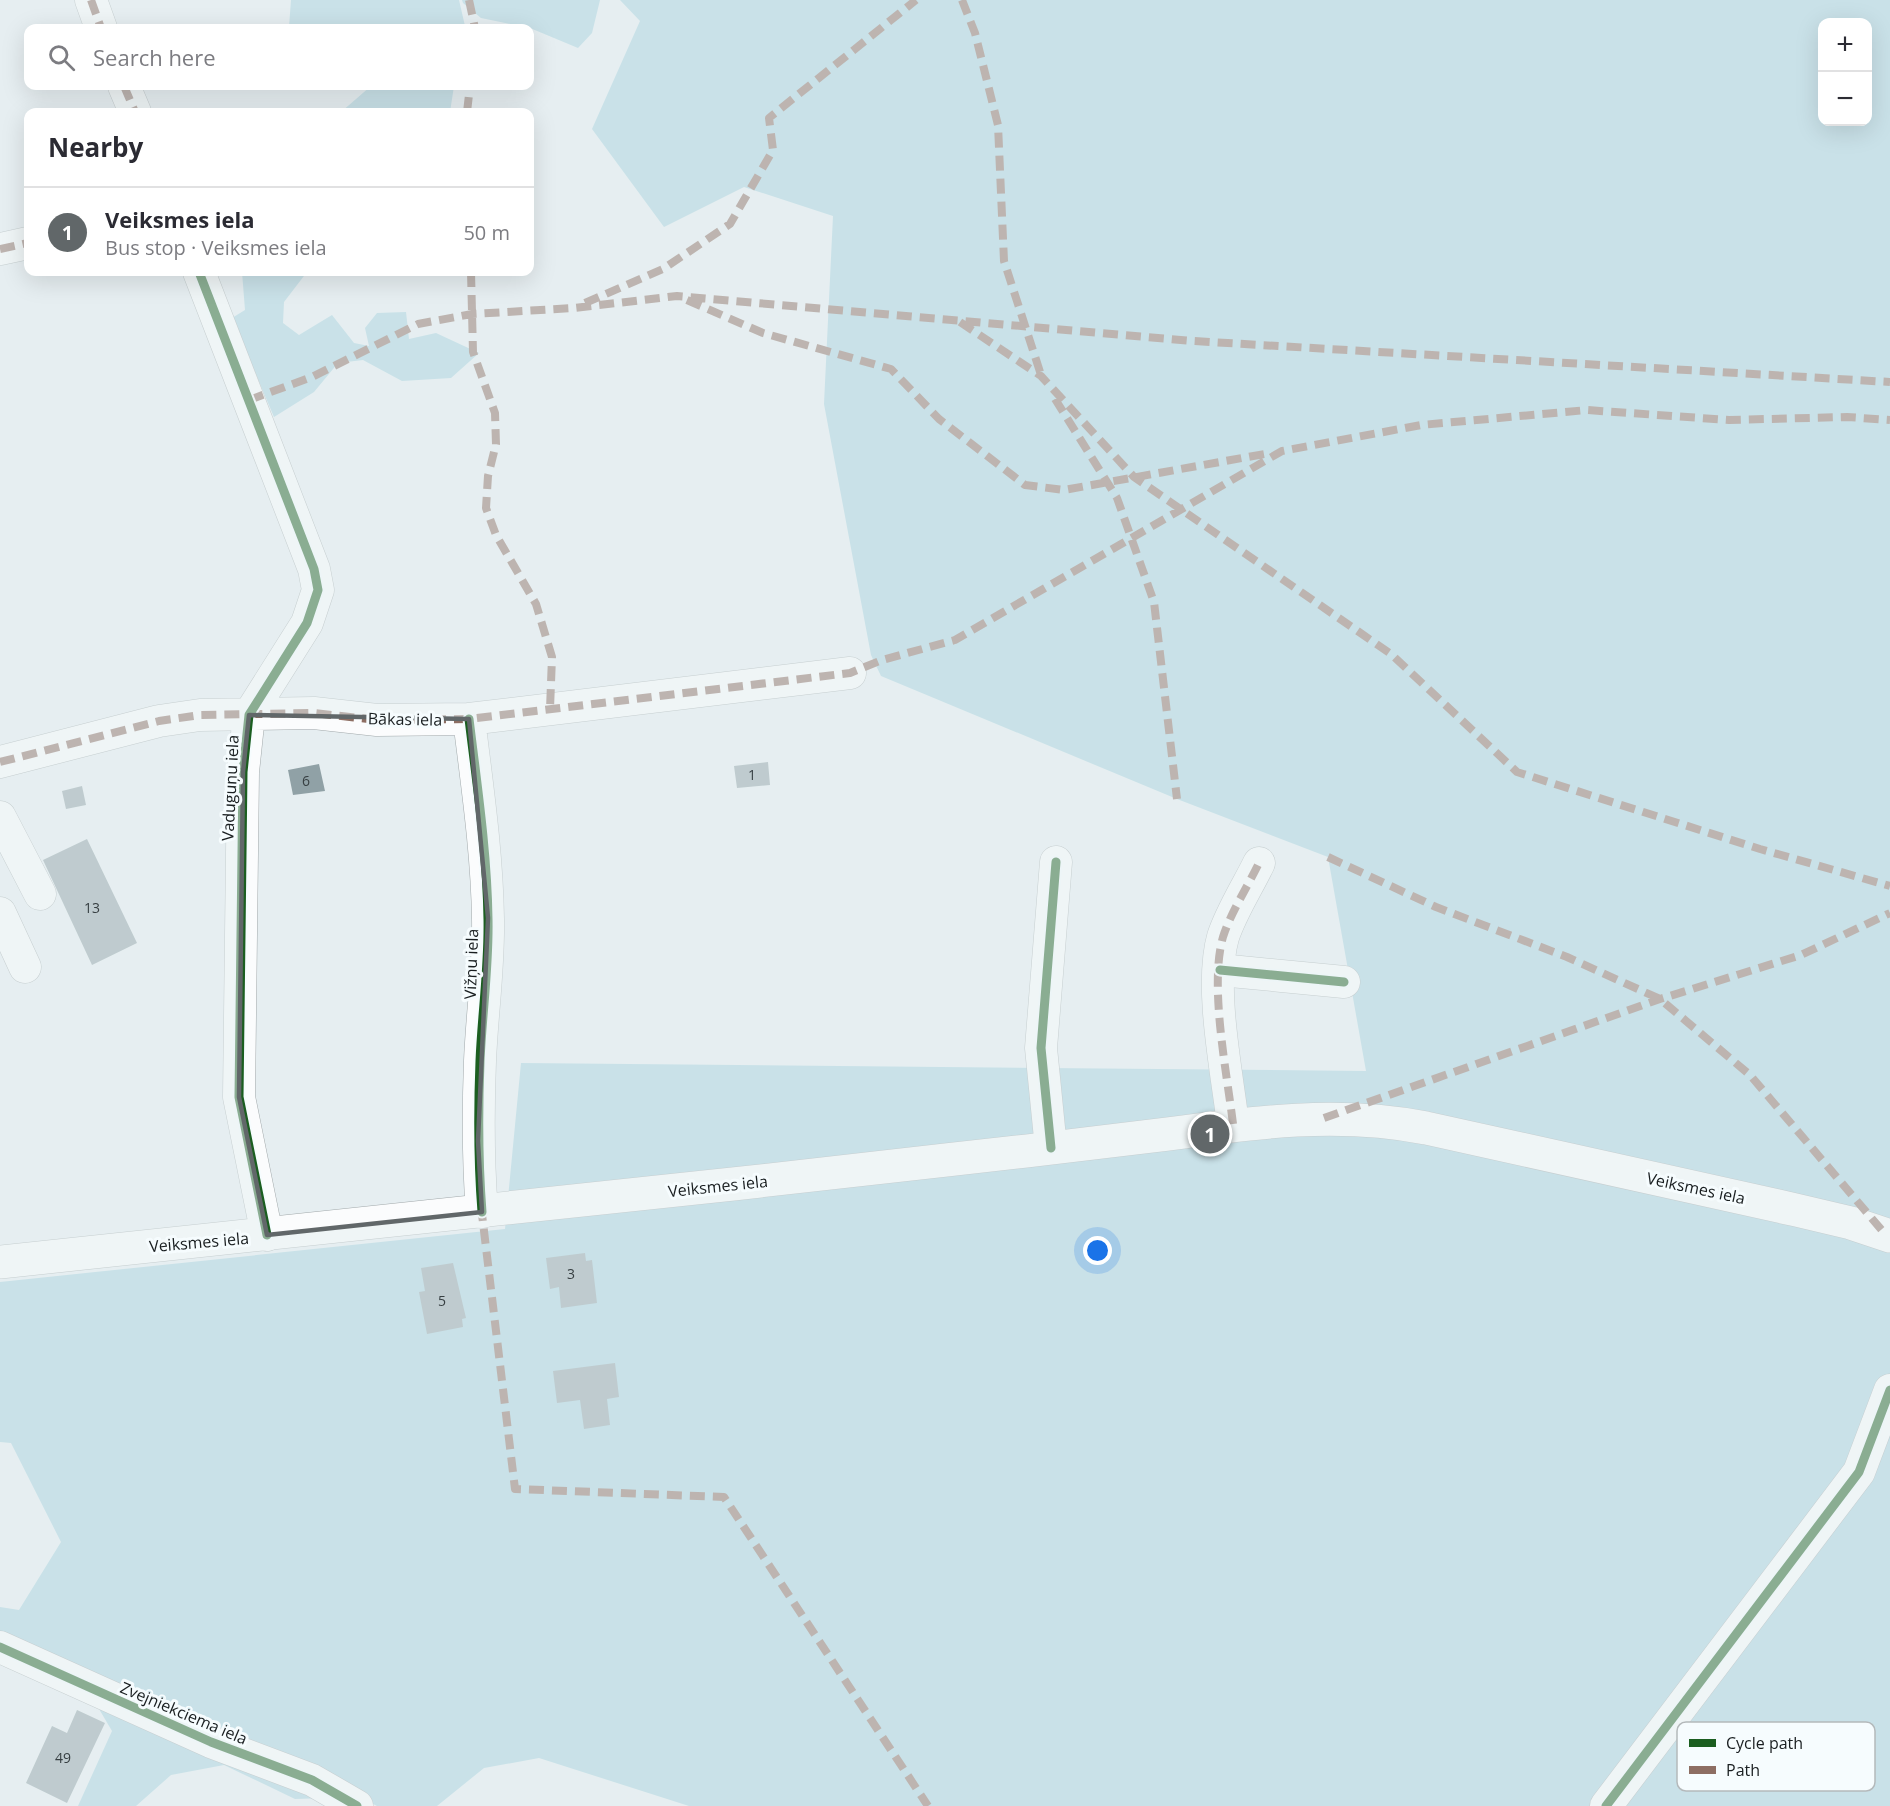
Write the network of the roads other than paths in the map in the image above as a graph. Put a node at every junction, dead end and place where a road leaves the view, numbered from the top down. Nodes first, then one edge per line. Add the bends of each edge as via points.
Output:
1 (91, 0) edge
2 (100, 24) edge
3 (126, 90) edge
4 (133, 108) edge
5 (24, 244) edge
6 (0, 249) edge
7 (201, 276) edge
8 (850, 673) dead end
9 (249, 715) junction
10 (469, 719) junction
11 (0, 762) edge
12 (0, 817) edge
13 (1056, 862) dead end
14 (1259, 863) dead end
15 (40, 894) dead end
16 (0, 913) edge
17 (25, 967) dead end
18 (1220, 970) junction
19 (1344, 982) dead end
20 (1233, 1124) junction
21 (1051, 1148) junction
22 (482, 1212) junction
23 (267, 1235) junction
24 (1890, 1236) edge
25 (0, 1262) edge
26 (1890, 1390) edge
27 (0, 1647) edge
28 (357, 1806) edge
29 (1605, 1806) edge

1 - 2 street
3 - 4 street
5 - 6 street
7 - 9 street, Vaduguņu iela via 314,569 318,590 307,623
8 - 10 street, Bākas iela
9 - 10 street, Bākas iela via 314,713 376,720
9 - 11 street, Bākas iela via 200,715 159,721
9 - 23 street, Vaduguņu iela via 243,772 238,1097
10 - 22 street, Vižņu iela via 484,844 488,918 478,1141
12 - 15 street
13 - 21 street via 1041,1048
14 - 18 street via 1223,937
16 - 17 street
18 - 19 street
18 - 20 street via 1219,1011
20 - 21 main road, Veiksmes iela
20 - 24 main road, Veiksmes iela via 1324,1118 1389,1121 1851,1222
21 - 22 main road, Veiksmes iela
22 - 23 main road, Veiksmes iela
23 - 25 main road, Veiksmes iela
26 - 29 street via 1859,1472
27 - 28 street, Zvejniekciema iela via 212,1742 312,1780

